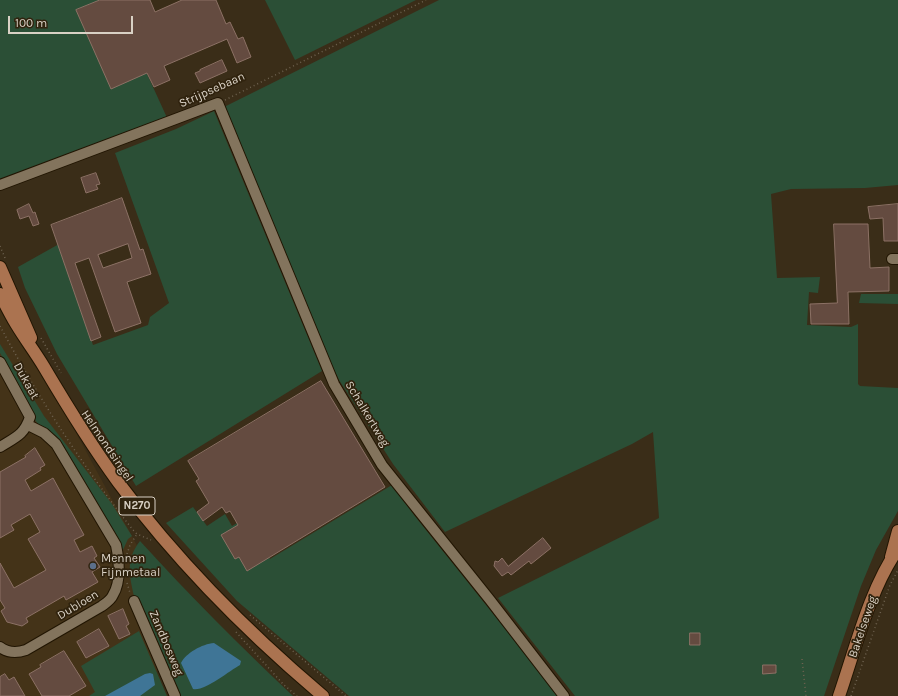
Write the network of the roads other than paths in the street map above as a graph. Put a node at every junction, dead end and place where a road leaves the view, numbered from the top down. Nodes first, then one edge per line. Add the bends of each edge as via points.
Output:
1 (218, 103) joint
2 (0, 185) edge
3 (3, 264) edge
4 (0, 294) edge
5 (0, 362) edge
6 (43, 365) junction
7 (28, 425) junction
8 (0, 447) edge
9 (898, 531) edge
10 (898, 549) edge
11 (891, 559) junction
12 (134, 601) road end
13 (0, 647) edge
14 (175, 696) edge
15 (322, 696) edge
16 (564, 696) edge
17 (840, 696) edge

1 - 2 street, Strijpsebaan
1 - 16 street, Schalkertweg via 334,384 382,465
3 - 6 main road, Helmondsingel / N270
4 - 6 main road, Helmondsingel / N270 via 15,323
5 - 7 street, Dukaat via 30,417
6 - 15 main road, Helmondsingel / N270 via 92,445 155,529 211,592 288,667
7 - 8 street via 16,438
7 - 13 street, Dubloen via 44,433 56,444 116,545 119,562 116,589 111,599 102,606 26,650 12,652
9 - 11 main road, Bakelseweg
10 - 11 main road, Bakelseweg
11 - 17 main road, Bakelseweg via 866,615
12 - 14 street, Zandbosweg

